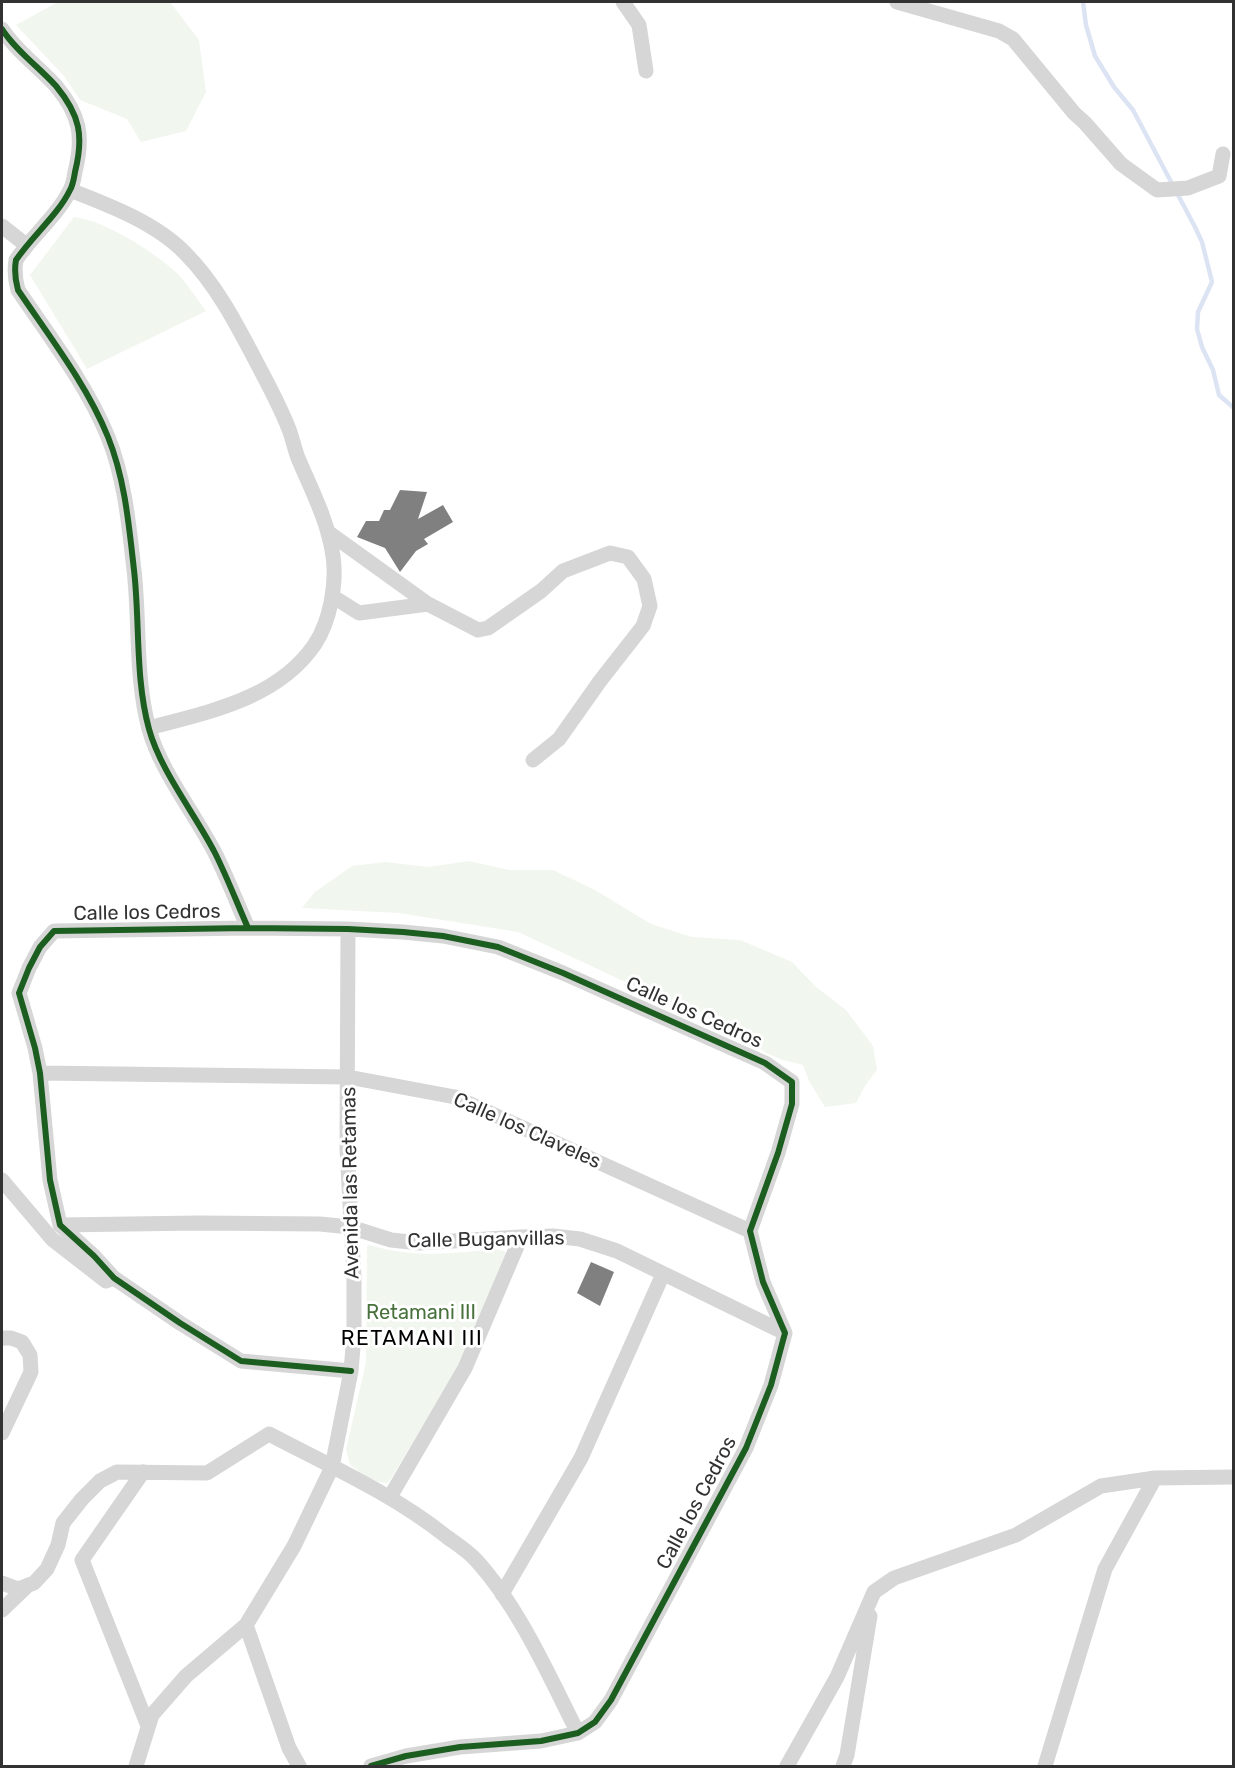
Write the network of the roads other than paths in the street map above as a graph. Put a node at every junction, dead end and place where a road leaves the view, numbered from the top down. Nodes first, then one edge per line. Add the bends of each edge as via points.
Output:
1 (622, 2) edge
2 (897, 2) edge
3 (2, 29) edge
4 (646, 71) dead end
5 (1223, 154) dead end
6 (70, 189) junction
7 (2, 226) edge
8 (26, 245) junction
9 (328, 532) junction
10 (332, 596) junction
11 (428, 603) junction
12 (148, 728) junction
13 (533, 760) dead end
14 (248, 928) junction
15 (348, 929) junction
16 (40, 1073) junction
17 (348, 1077) junction
18 (2, 1180) edge
19 (60, 1225) junction
20 (350, 1227) junction
21 (750, 1231) junction
22 (521, 1237) junction
23 (663, 1274) junction
24 (114, 1278) junction
25 (785, 1333) junction
26 (2, 1338) edge
27 (351, 1371) junction
28 (2, 1433) edge
29 (332, 1467) junction
30 (142, 1472) junction
31 (1233, 1477) edge
32 (1155, 1478) junction
33 (390, 1497) junction
34 (2, 1583) edge
35 (28, 1585) junction
36 (874, 1592) junction
37 (502, 1594) junction
38 (2, 1610) edge
39 (246, 1625) junction
40 (148, 1726) junction
41 (578, 1733) junction
42 (136, 1767) edge
43 (298, 1767) edge
44 (371, 1767) edge
45 (787, 1767) edge
46 (843, 1767) edge
47 (1045, 1767) edge

1 - 4 street via 639,25
2 - 5 street via 999,31 1013,39 1121,164 1157,190 1188,188 1219,176
3 - 6 street via 73,109 80,138
6 - 8 street
6 - 9 street via 141,221 183,251 205,274 270,387
7 - 8 street
8 - 12 street via 16,260 18,290 90,401 118,465 134,571
9 - 10 street via 333,558
9 - 11 street
10 - 11 street via 359,613
10 - 12 street via 314,645 286,674 263,690 225,707
11 - 13 street via 477,630 488,628 541,591 563,570 610,553 628,557 644,579 650,606 643,626 559,739
12 - 14 street via 159,756 215,853
14 - 15 street, Calle los Cedros
14 - 16 street, Calle los Cedros via 54,931 28,968 19,993
15 - 17 street, Avenida las Retamas
15 - 21 street, Calle los Cedros via 444,936 498,947 765,1063 792,1082 792,1104
16 - 17 street, Calle los Claveles
16 - 19 street via 50,1180
17 - 20 street, Avenida las Retamas
17 - 21 street, Calle los Claveles via 455,1096
18 - 24 street via 52,1239 106,1281
19 - 20 street, Calle Buganvillas
19 - 24 street
20 - 22 street, Calle Buganvillas via 391,1240 419,1243
20 - 27 street, Avenida las Retamas via 354,1278
21 - 25 street via 763,1282
22 - 23 street, Calle Buganvillas via 580,1239 617,1251
22 - 33 street via 465,1368
23 - 25 street, Calle Buganvillas
23 - 37 street via 581,1458
24 - 27 street via 241,1361
25 - 41 street, Calle los Cedros via 771,1385 746,1448 611,1700 595,1722
26 - 28 street via 22,1342 30,1355 30,1372
27 - 29 street, Avenida las Retamas
29 - 30 street via 269,1434 207,1473
29 - 33 street
29 - 39 street, Avenida las Retamas via 294,1545
30 - 35 street via 117,1472 100,1481 63,1523 47,1569
30 - 40 street via 82,1560
31 - 32 street
32 - 36 street via 1101,1486 1016,1534 894,1578
32 - 47 street via 1105,1569
33 - 37 street via 475,1559
34 - 35 street via 18,1588
35 - 38 street
36 - 45 street via 837,1677
36 - 46 street
37 - 41 street via 539,1655
39 - 40 street, Avenida las Retamas via 186,1676 152,1715
39 - 43 street
40 - 42 street, Avenida las Retamas
41 - 44 street, Calle los Cedros via 541,1741 460,1747 406,1756

